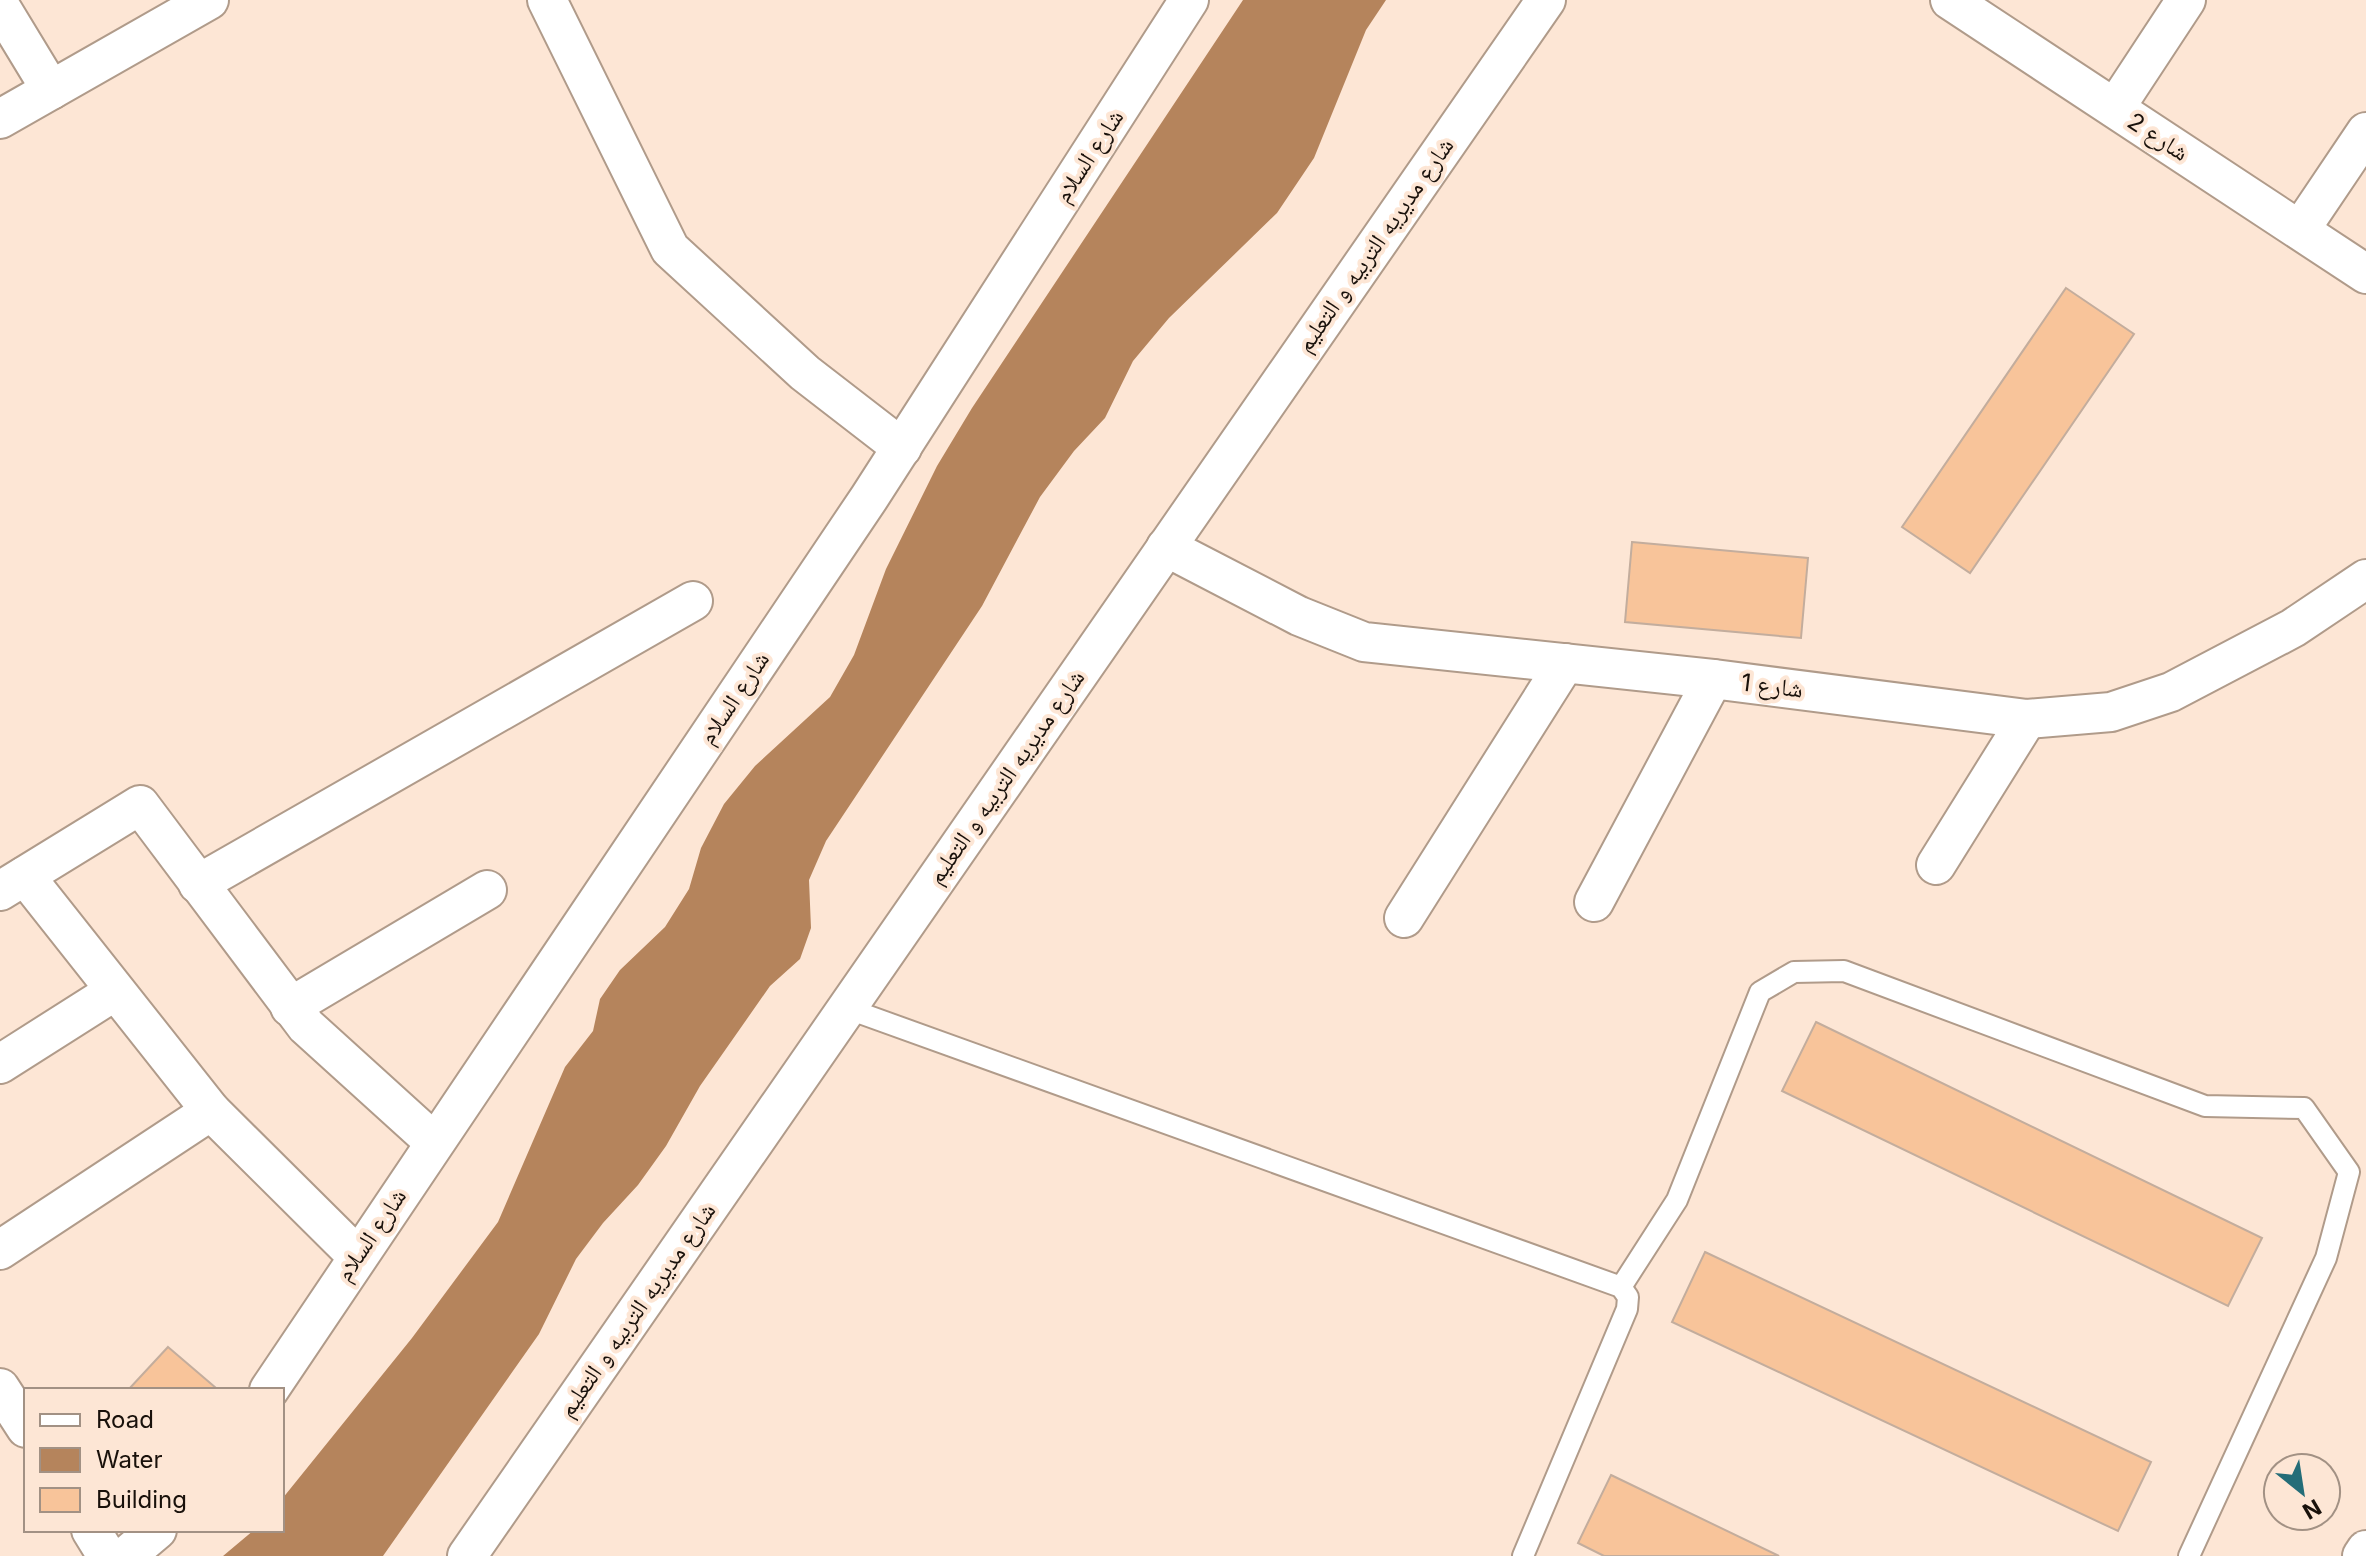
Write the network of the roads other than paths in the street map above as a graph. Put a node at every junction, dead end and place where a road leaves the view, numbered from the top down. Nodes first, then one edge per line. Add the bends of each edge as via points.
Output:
1 (209, 0) edge
2 (547, 0) edge
3 (1189, 0) edge
4 (1546, 0) edge
5 (1950, 0) edge
6 (2186, 0) edge
7 (0, 6) edge
8 (51, 90) junction
9 (2115, 108) junction
10 (0, 119) edge
11 (2366, 132) edge
12 (2300, 230) junction
13 (2366, 274) edge
14 (902, 448) junction
15 (1166, 547) junction
16 (2366, 579) edge
17 (693, 601) dead end
18 (1565, 663) junction
19 (1713, 679) junction
20 (2027, 719) junction
21 (1936, 865) dead end
22 (12, 884) edge
23 (198, 884) junction
24 (487, 890) dead end
25 (1594, 902) dead end
26 (1404, 918) dead end
27 (115, 991) junction
28 (290, 1007) junction
29 (846, 1008) junction
30 (0, 1064) edge
31 (211, 1111) junction
32 (434, 1142) junction
33 (0, 1250) edge
34 (357, 1256) junction
35 (1621, 1287) junction
36 (0, 1388) edge
37 (270, 1388) edge
38 (24, 1425) edge
39 (92, 1532) edge
40 (155, 1532) edge
41 (2366, 1550) edge
42 (107, 1556) edge
43 (126, 1556) edge
44 (467, 1556) edge
45 (1523, 1556) edge
46 (2189, 1556) edge
47 (2362, 1556) edge

1 - 8 street
2 - 14 street via 670,249 805,373
3 - 14 street, شارع السلام
4 - 15 street, شارع مديريه التربيه و التعليم
5 - 9 street, شارع 2
6 - 9 street
7 - 8 street
8 - 10 street
9 - 12 street, شارع 2
11 - 12 street
12 - 13 street, شارع 2
14 - 32 street, شارع السلام
15 - 18 street, شارع 1 via 1299,616 1364,642
15 - 29 street, شارع مديريه التربيه و التعليم
16 - 20 street, شارع 1 via 2293,628 2171,692 2111,712
17 - 23 street
18 - 19 street, شارع 1
18 - 26 street
19 - 20 street, شارع 1
19 - 25 street
20 - 21 street
22 - 23 street via 140,805
22 - 27 street
23 - 28 street
24 - 28 street
27 - 30 street
27 - 31 street
28 - 32 street via 330,1051
29 - 35 lane
29 - 44 street, شارع مديريه التربيه و التعليم
31 - 33 street
31 - 34 street
32 - 34 street, شارع السلام
34 - 37 street, شارع السلام
35 - 45 lane via 1628,1297 1627,1309
35 - 46 lane via 1677,1200 1760,992 1794,972 1844,971 2205,1106 2304,1108 2349,1172 2326,1258
36 - 38 street
39 - 42 street
40 - 43 street
41 - 47 street

